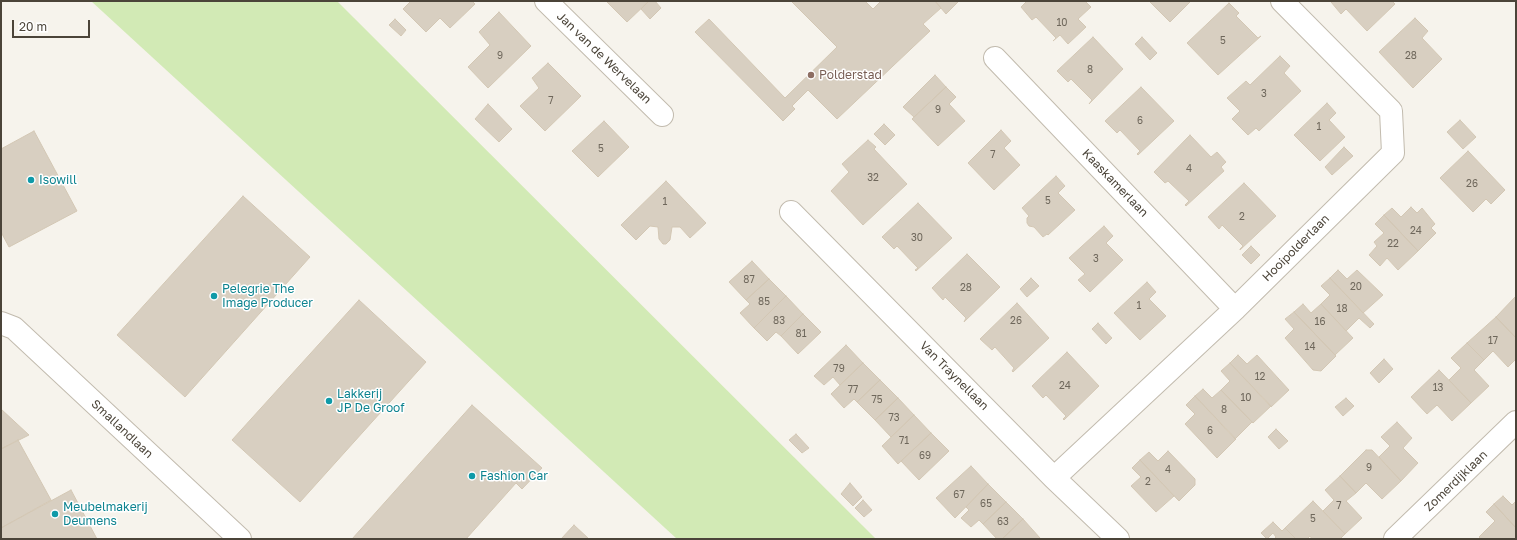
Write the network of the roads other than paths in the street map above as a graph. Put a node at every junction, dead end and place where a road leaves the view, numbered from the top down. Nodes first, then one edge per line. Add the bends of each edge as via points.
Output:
1 (546, 1) edge
2 (1282, 1) edge
3 (995, 58) dead end
4 (662, 115) dead end
5 (791, 212) dead end
6 (1235, 308) junction
7 (1, 323) edge
8 (1516, 422) edge
9 (1054, 478) junction
10 (240, 539) edge
11 (1118, 539) edge
12 (1395, 539) edge

1 - 4 street, Jan van de Wervelaan
2 - 6 street, Hooipolderlaan via 1391,110 1393,153
3 - 6 street, Kaaskamerlaan
5 - 9 street, Van Traynellaan
6 - 9 street, Hooipolderlaan
7 - 10 street, Smallandlaan via 14,328
8 - 12 street, Zomerdijklaan
9 - 11 street, Van Traynellaan

